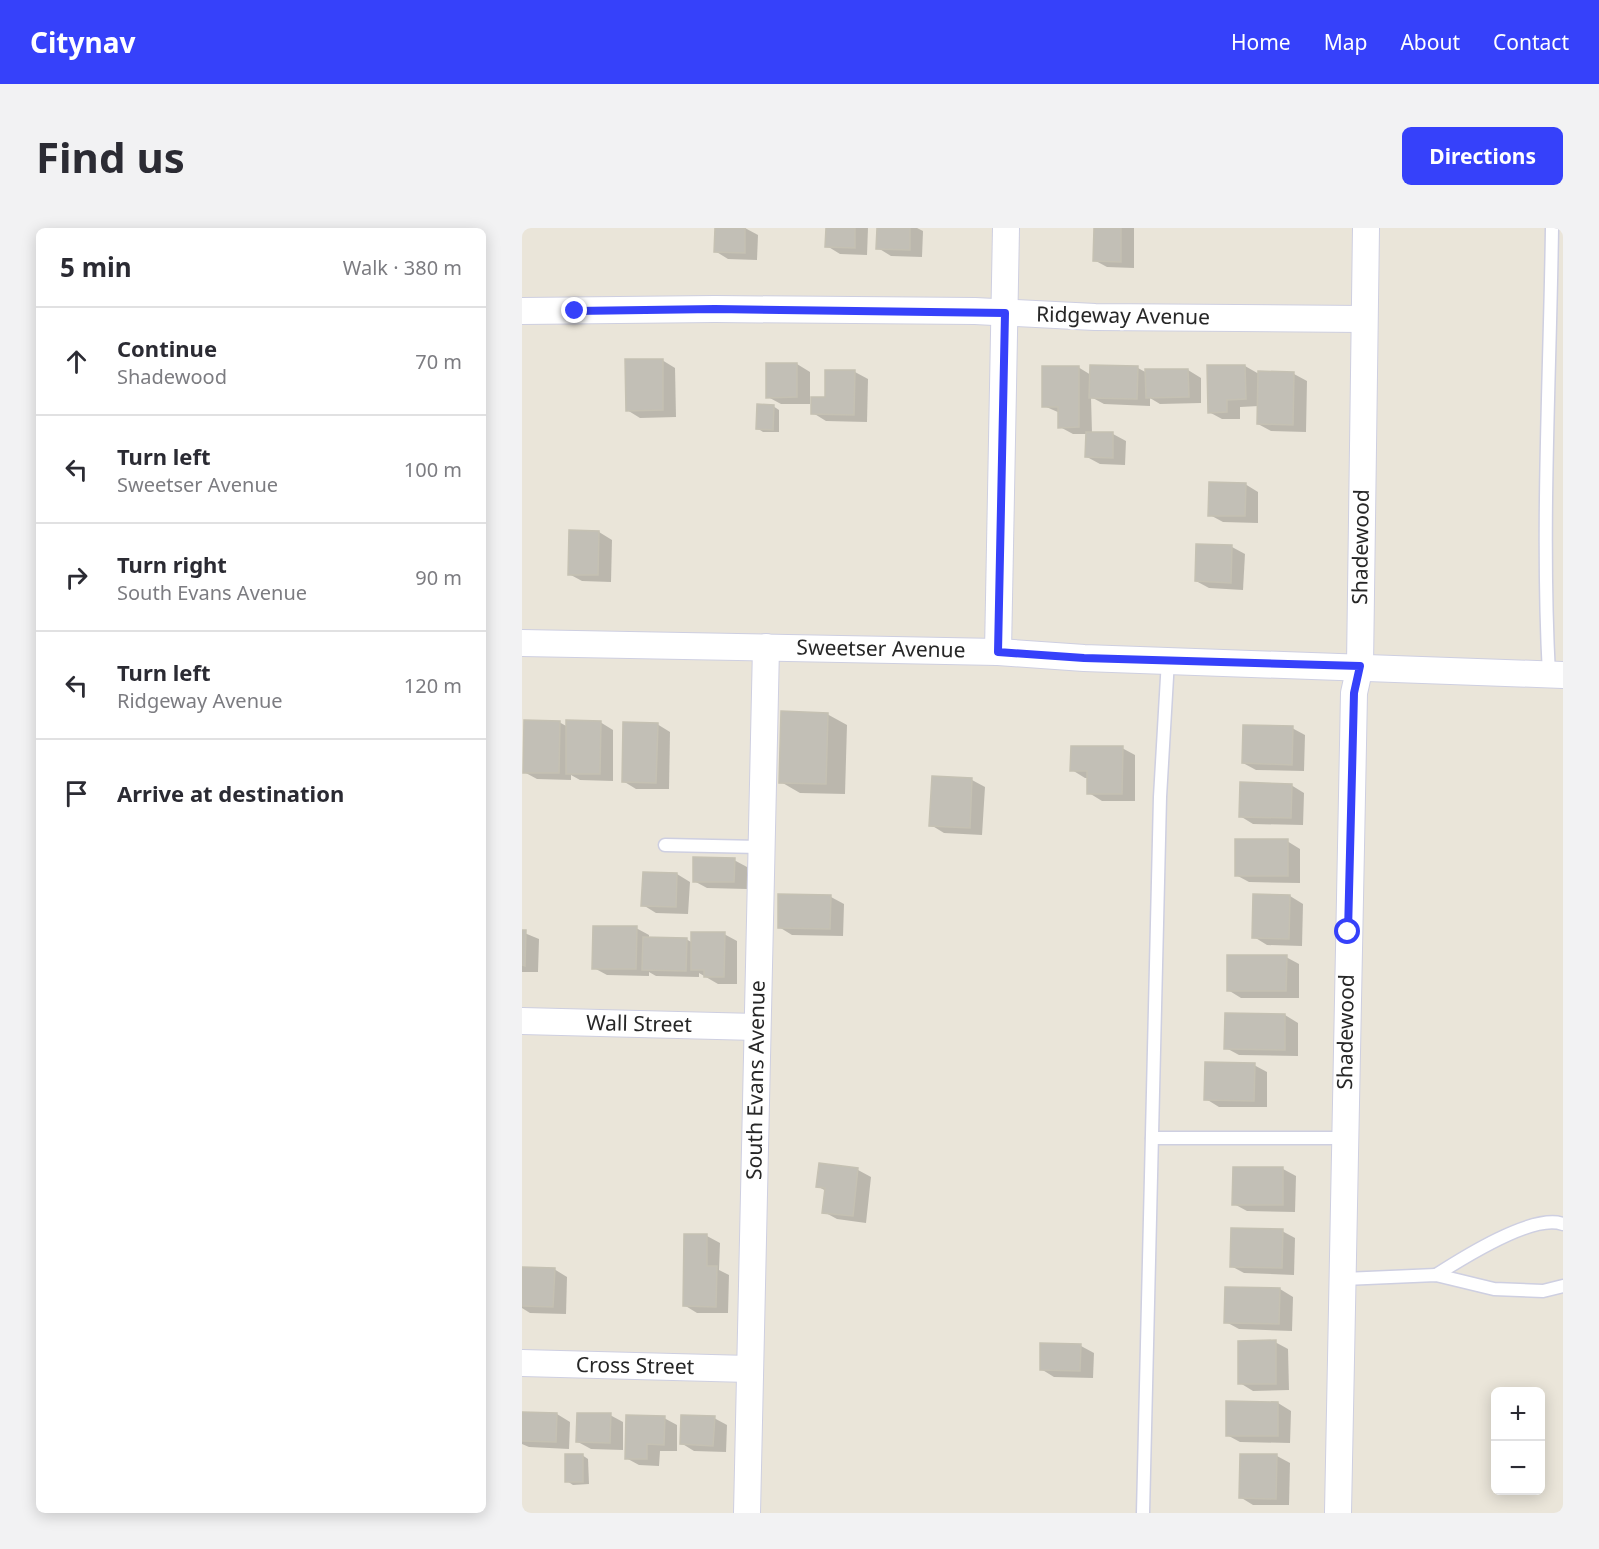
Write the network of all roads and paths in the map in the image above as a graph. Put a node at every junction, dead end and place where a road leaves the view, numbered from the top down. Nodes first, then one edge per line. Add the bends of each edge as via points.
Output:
1 (1006, 228) edge
2 (1366, 228) edge
3 (1552, 228) edge
4 (522, 311) edge
5 (1005, 313) junction
6 (1363, 319) junction
7 (522, 643) edge
8 (766, 647) junction
9 (998, 652) junction
10 (1168, 660) junction
11 (1360, 666) junction
12 (1556, 675) edge
13 (665, 845) dead end
14 (760, 848) junction
15 (522, 1021) edge
16 (756, 1027) junction
17 (1152, 1138) junction
18 (1345, 1138) junction
19 (1563, 1224) edge
20 (1436, 1275) junction
21 (1344, 1280) junction
22 (1563, 1286) edge
23 (522, 1363) edge
24 (749, 1369) junction
25 (747, 1513) edge
26 (1143, 1513) edge
27 (1338, 1513) edge

1 - 5 street
2 - 6 street, Shadewood
3 - 12 lane via 1545,606
4 - 5 street, Ridgeway Avenue
5 - 6 street, Ridgeway Avenue
5 - 9 street
6 - 11 street, Shadewood
7 - 8 street, Sweetser Avenue
8 - 9 street, Sweetser Avenue
8 - 14 street, South Evans Avenue
9 - 10 street, Sweetser Avenue
10 - 11 street, Sweetser Avenue
10 - 17 lane via 1160,797
11 - 12 street, Sweetser Avenue
11 - 18 street, Shadewood via 1354,693
13 - 14 lane
14 - 16 street, South Evans Avenue
15 - 16 street, Wall Street
16 - 24 street, South Evans Avenue
17 - 18 lane
17 - 26 lane
18 - 21 street, Shadewood
19 - 20 lane via 1543,1223 1513,1232
20 - 21 lane
20 - 22 lane via 1494,1289 1543,1291
21 - 27 street, Shadewood
23 - 24 street, Cross Street
24 - 25 street, South Evans Avenue

